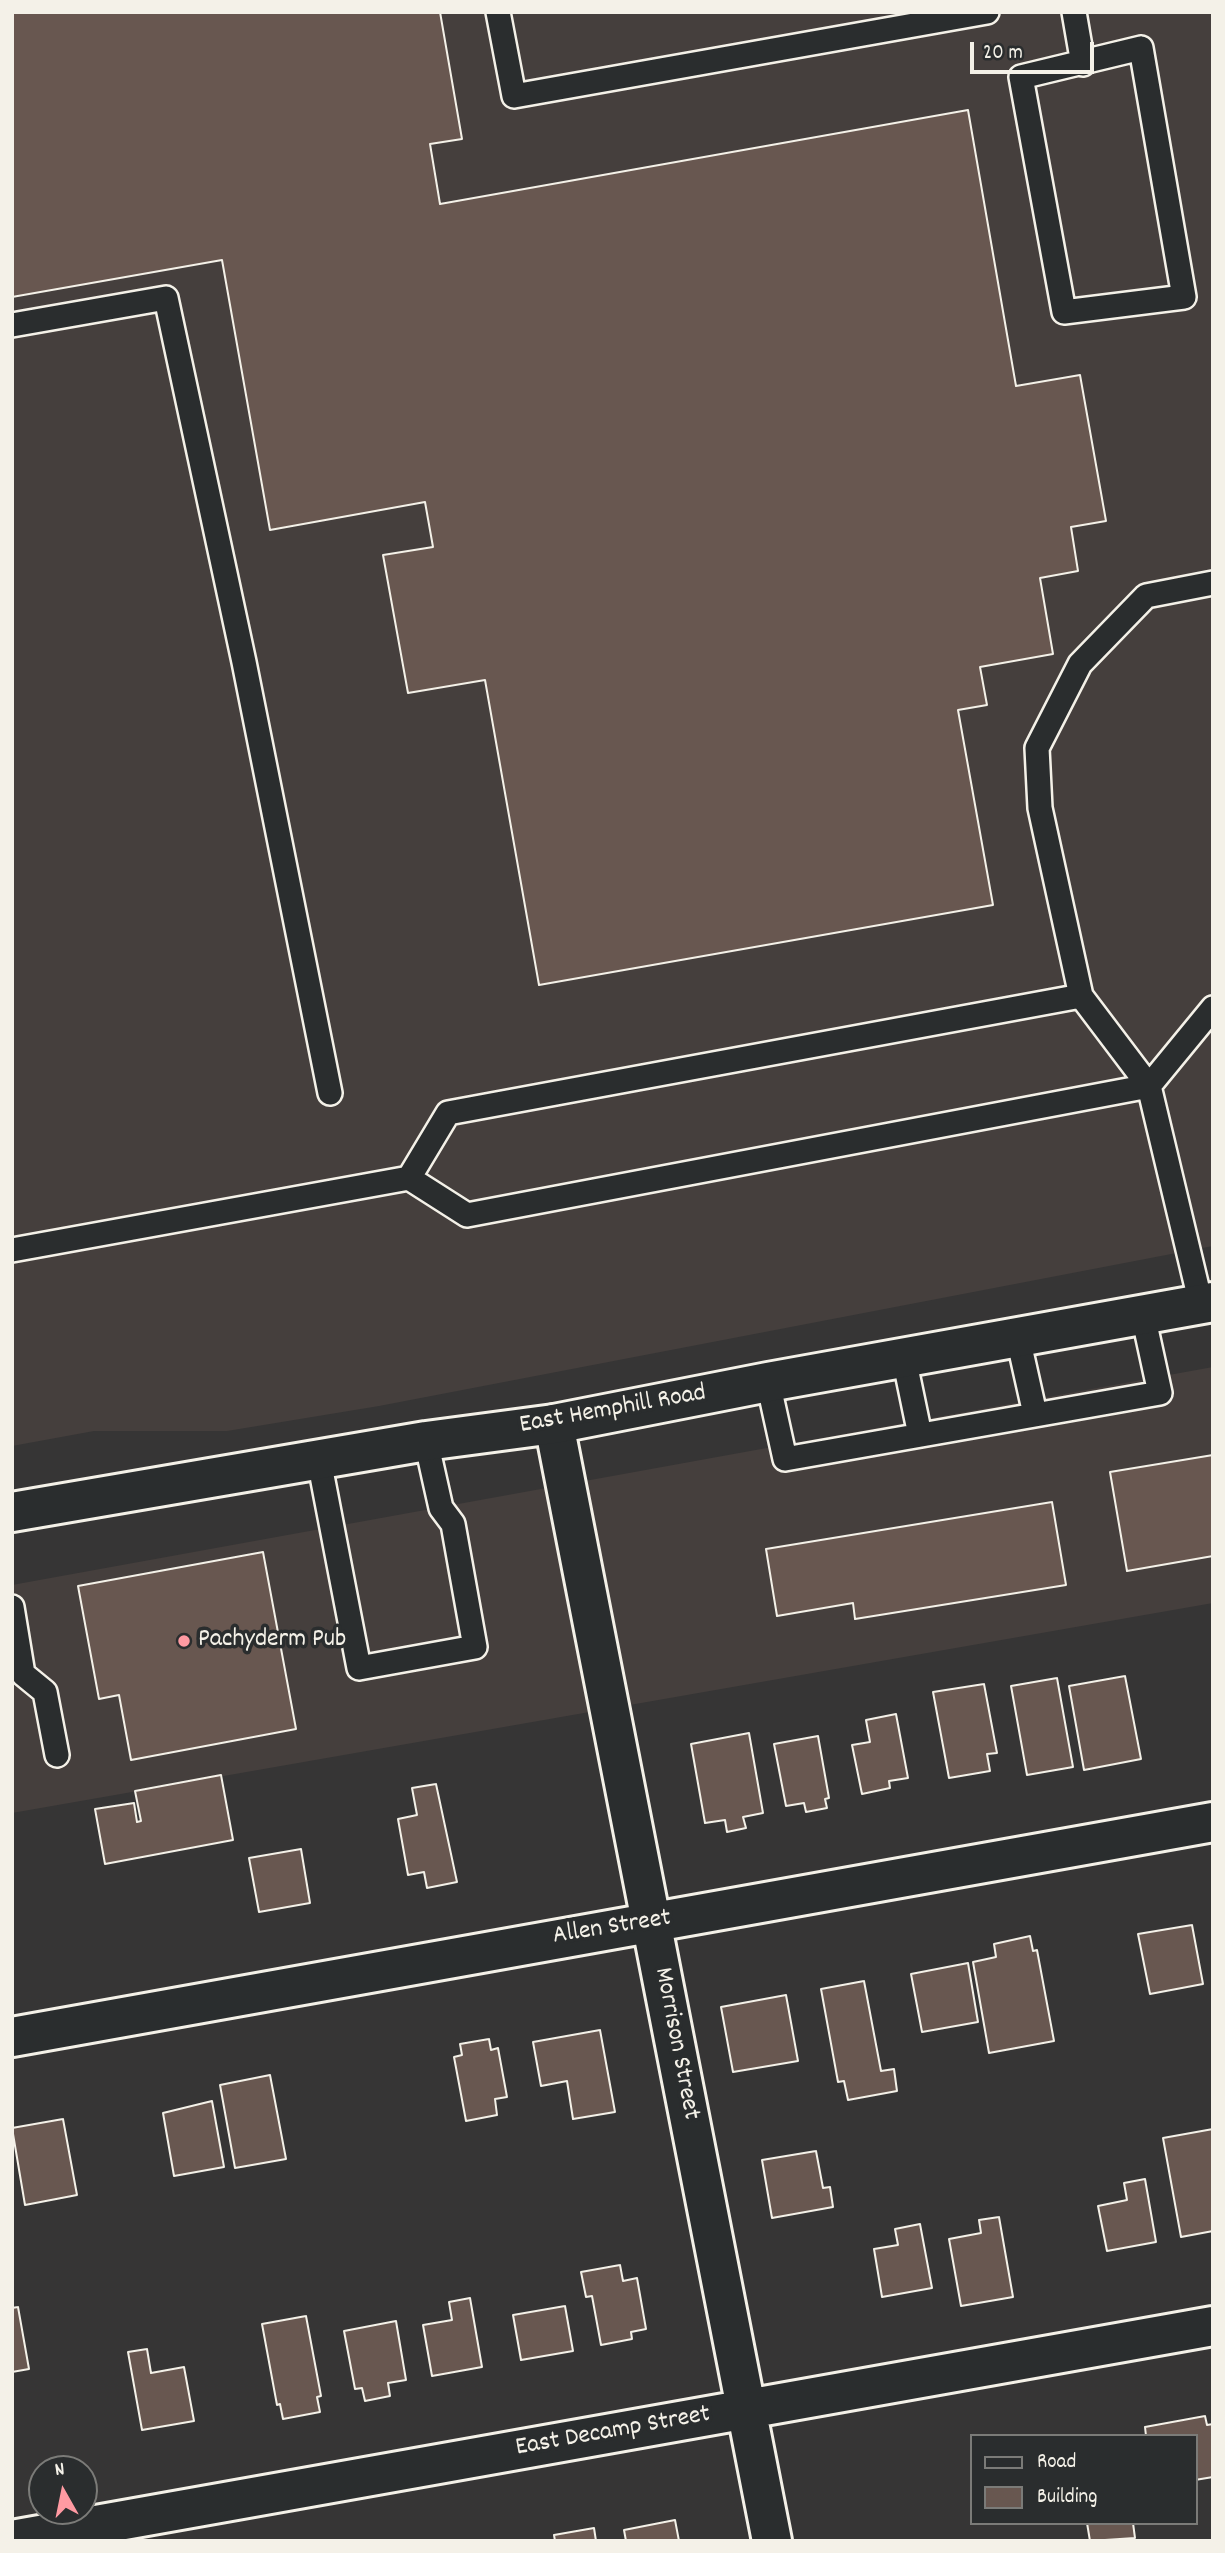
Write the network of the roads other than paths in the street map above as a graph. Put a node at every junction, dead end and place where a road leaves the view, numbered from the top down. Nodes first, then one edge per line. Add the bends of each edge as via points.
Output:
1 (498, 12) edge
2 (984, 12) edge
3 (1074, 12) edge
4 (868, 22) edge
5 (1083, 64) junction
6 (12, 325) edge
7 (1213, 583) edge
8 (1081, 996) junction
9 (1213, 1008) edge
10 (1149, 1086) junction
11 (330, 1093) dead end
12 (409, 1178) junction
13 (12, 1250) edge
14 (1207, 1303) edge
15 (1143, 1315) junction
16 (1018, 1338) junction
17 (904, 1358) junction
18 (768, 1382) junction
19 (1035, 1415) junction
20 (554, 1424) junction
21 (920, 1435) junction
22 (426, 1441) junction
23 (318, 1460) junction
24 (12, 1512) edge
25 (12, 1607) edge
26 (57, 1755) dead end
27 (1213, 1822) edge
28 (652, 1923) junction
29 (12, 2037) edge
30 (1213, 2326) edge
31 (746, 2409) junction
32 (12, 2540) edge
33 (772, 2541) edge

1 - 4 lane via 514,96
2 - 4 lane
3 - 5 lane
5 - 5 lane via 1021,77 1064,312 1184,297 1141,48
6 - 11 lane via 166,298
7 - 8 lane via 1146,596 1080,664 1037,748 1040,808
8 - 10 lane
8 - 12 lane via 448,1113
9 - 10 lane
10 - 12 lane via 467,1215
10 - 14 lane
12 - 13 lane
14 - 15 street, East Hemphill Road
15 - 16 street, East Hemphill Road
15 - 19 lane via 1160,1393
16 - 17 street, East Hemphill Road
16 - 19 lane
17 - 18 street, East Hemphill Road
17 - 21 lane
18 - 20 street, East Hemphill Road
18 - 21 lane via 785,1459
19 - 21 lane
20 - 22 street, East Hemphill Road
20 - 28 street, Morrison Street
22 - 23 street, East Hemphill Road
22 - 23 lane via 441,1508 453,1524 475,1647 359,1668
23 - 24 street, East Hemphill Road
25 - 26 lane via 23,1674 45,1692
27 - 28 street, Allen Street
28 - 29 street, Allen Street
28 - 31 street, Morrison Street
30 - 31 street, East Decamp Street
31 - 32 street, East Decamp Street
31 - 33 street, Morrison Street

